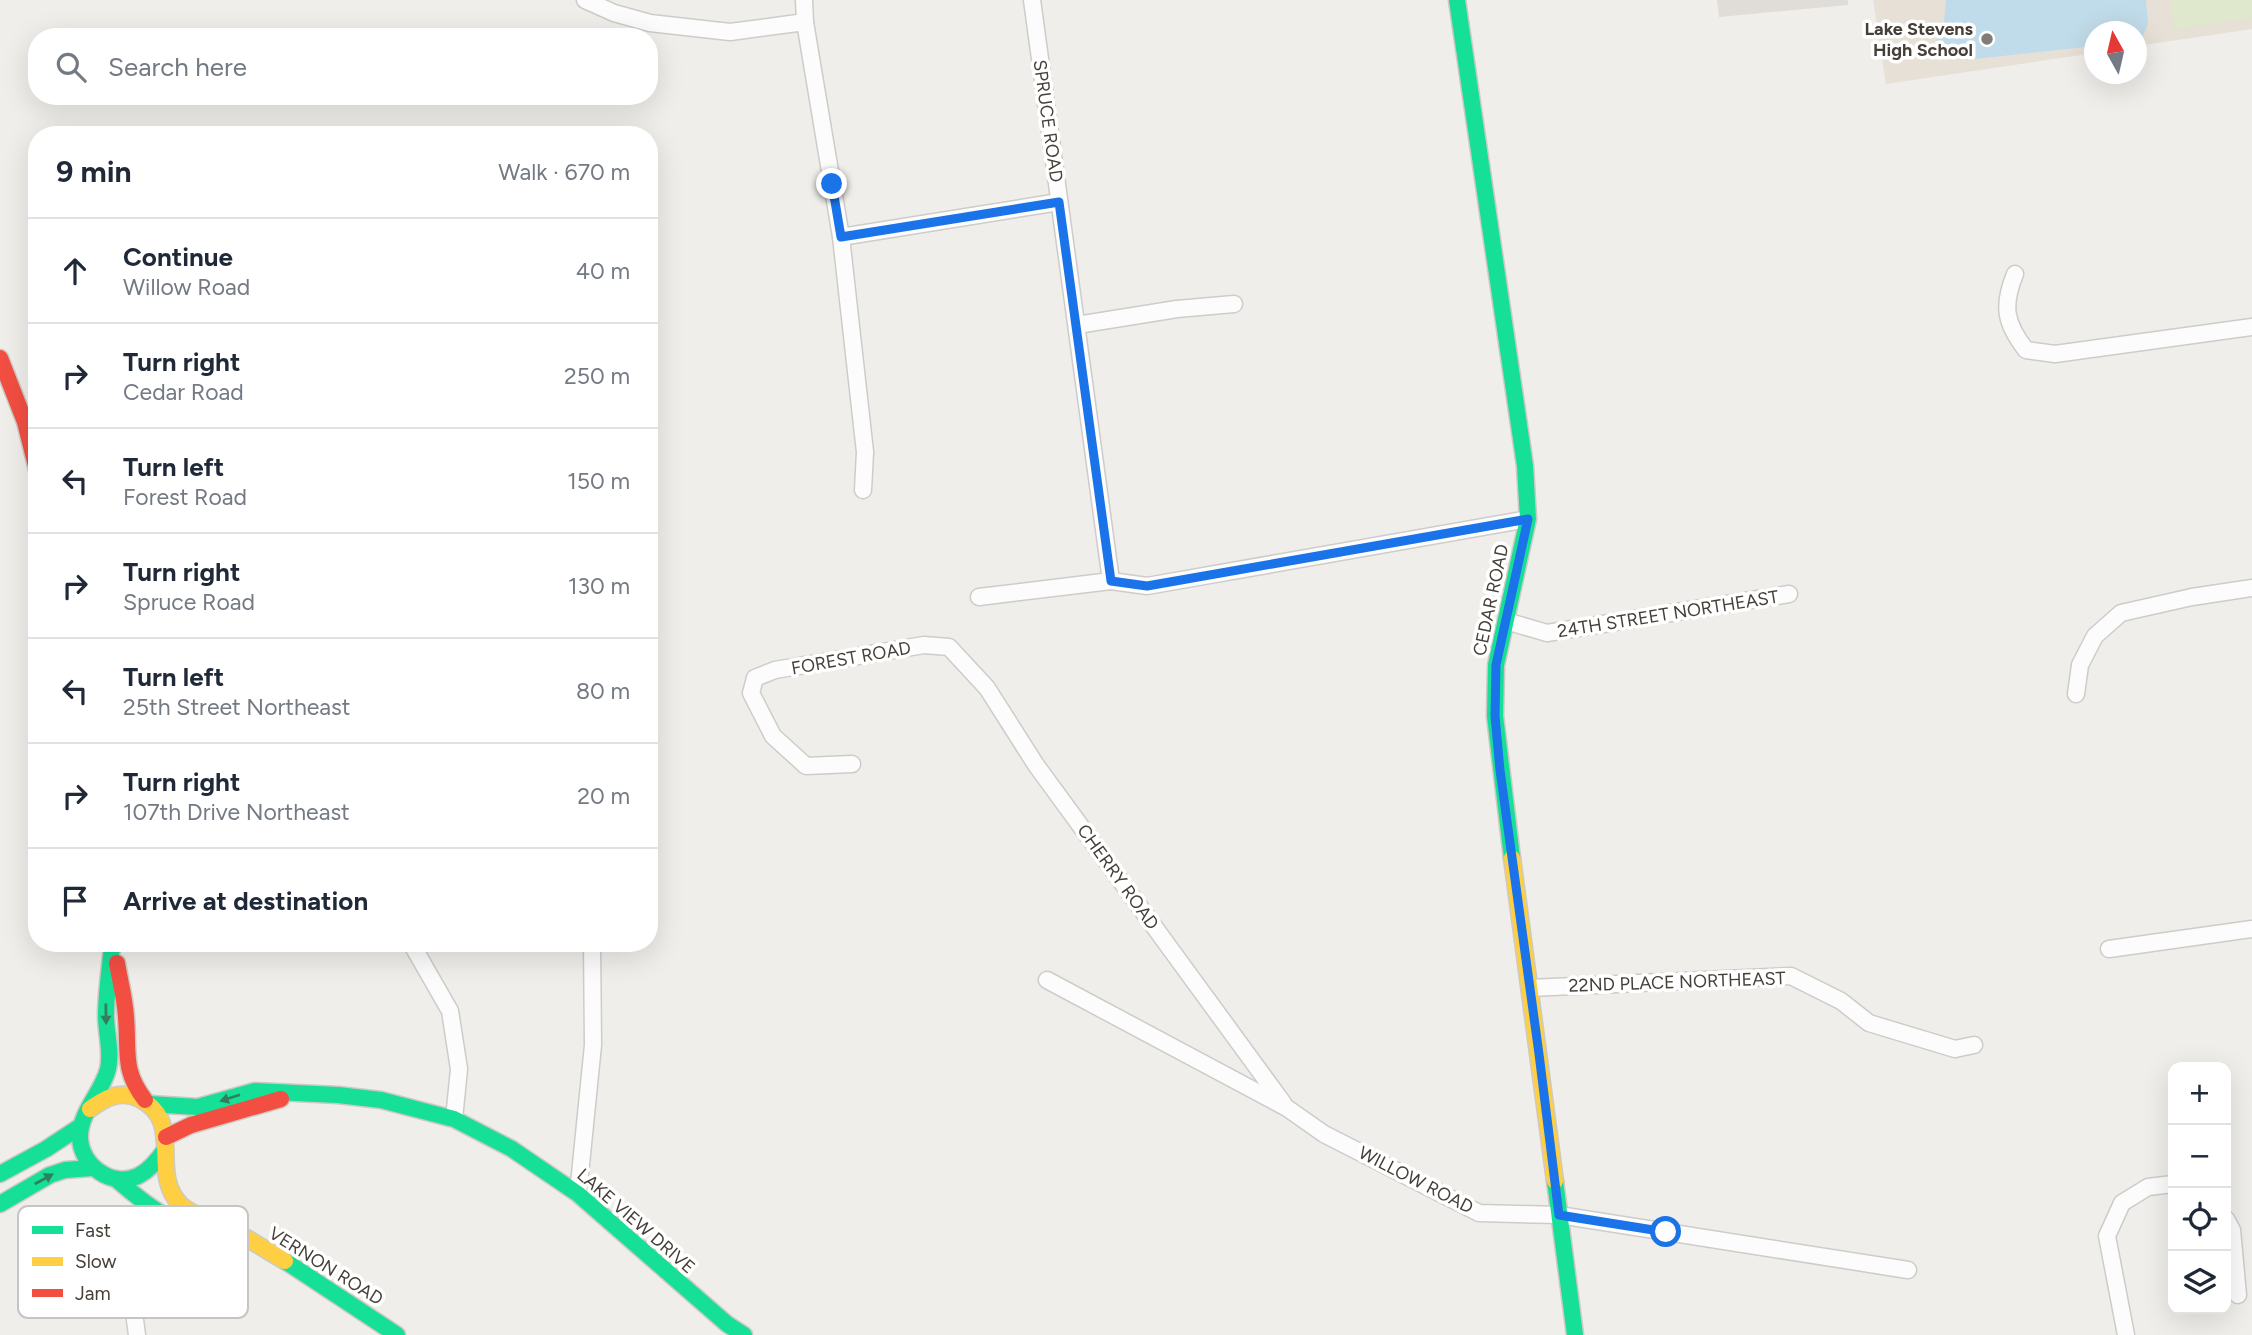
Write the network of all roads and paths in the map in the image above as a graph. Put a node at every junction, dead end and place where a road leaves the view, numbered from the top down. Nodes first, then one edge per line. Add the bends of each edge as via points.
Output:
1 (585, 0) edge
2 (804, 0) edge
3 (1032, 0) edge
4 (1457, 0) edge
5 (805, 22) junction
6 (1059, 202) junction
7 (841, 237) junction
8 (2015, 274) dead end
9 (1234, 303) dead end
10 (1077, 325) junction
11 (2252, 327) edge
12 (0, 358) edge
13 (28, 434) edge
14 (863, 490) dead end
15 (1528, 519) junction
16 (1111, 581) junction
17 (2252, 588) edge
18 (1789, 594) dead end
19 (979, 597) dead end
20 (1506, 621) junction
21 (949, 647) joint
22 (2076, 694) dead end
23 (852, 764) dead end
24 (2252, 929) edge
25 (2109, 948) dead end
26 (111, 952) edge
27 (114, 952) edge
28 (416, 952) edge
29 (592, 952) edge
30 (1047, 980) dead end
31 (1530, 988) junction
32 (1974, 1045) dead end
33 (298, 1094) junction
34 (148, 1102) junction
35 (1287, 1108) junction
36 (90, 1109) junction
37 (454, 1119) junction
38 (81, 1126) junction
39 (165, 1143) junction
40 (92, 1168) junction
41 (0, 1174) edge
42 (116, 1179) junction
43 (2168, 1185) edge
44 (578, 1194) junction
45 (0, 1204) edge
46 (147, 1206) edge
47 (185, 1206) edge
48 (1559, 1215) junction
49 (2231, 1228) edge
50 (248, 1239) edge
51 (1908, 1270) dead end
52 (2238, 1295) dead end
53 (397, 1335) edge
54 (744, 1335) edge
55 (1574, 1335) edge
56 (2126, 1335) edge

1 - 5 street via 650,23 730,32
2 - 5 street
3 - 6 street, SPRUCE ROAD
4 - 15 street, CEDAR ROAD via 1524,456
5 - 7 street
6 - 7 street
6 - 10 street, SPRUCE ROAD
7 - 14 street via 865,452
8 - 11 street via 2006,306 2009,324 2026,350 2055,354
9 - 10 street
10 - 16 street, SPRUCE ROAD
12 - 13 street
15 - 16 street via 1147,586
15 - 20 street, CEDAR ROAD
16 - 19 street
17 - 22 street via 2121,613 2095,636 2080,665
18 - 20 street, 24TH STREET NORTHEAST via 1547,633
20 - 31 street, CEDAR ROAD via 1496,665 1495,716
21 - 23 street, FOREST ROAD via 924,645 775,670 755,678 751,693 773,736 806,766
21 - 35 street, CHERRY ROAD via 987,688 1036,765
24 - 25 street
26 -> 36 street via 106,993 108,1069
27 - 34 street via 126,1015 128,1069
28 - 37 street via 450,1011 459,1069
29 - 44 street via 593,1045
30 - 35 street, WILLOW ROAD
31 - 32 street, 22ND PLACE NORTHEAST via 1791,976 1841,1001 1869,1023 1955,1049
31 - 48 street, CEDAR ROAD
33 -> 34 street, LAKE VIEW DRIVE via 255,1091 198,1107
33 - 37 street, LAKE VIEW DRIVE via 380,1100
33 - 39 street, LAKE VIEW DRIVE via 192,1123
34 - 36 street via 130,1094 114,1095
34 - 39 street via 162,1117
35 - 48 street, WILLOW ROAD via 1324,1134 1479,1213
36 - 38 street
37 - 44 street, LAKE VIEW DRIVE via 512,1149
38 - 40 street via 79,1139
38 - 41 street
39 - 42 street via 152,1167 132,1178
39 - 47 street, VERNON ROAD via 164,1172
40 - 42 street
45 -> 40 street via 50,1175
42 - 46 street, VERNON ROAD
43 - 56 street via 2148,1187 2122,1203 2107,1236
44 - 54 street, LAKE VIEW DRIVE
48 - 51 street, WILLOW ROAD
48 - 55 street, CEDAR ROAD
49 - 52 street
50 - 53 street, VERNON ROAD

